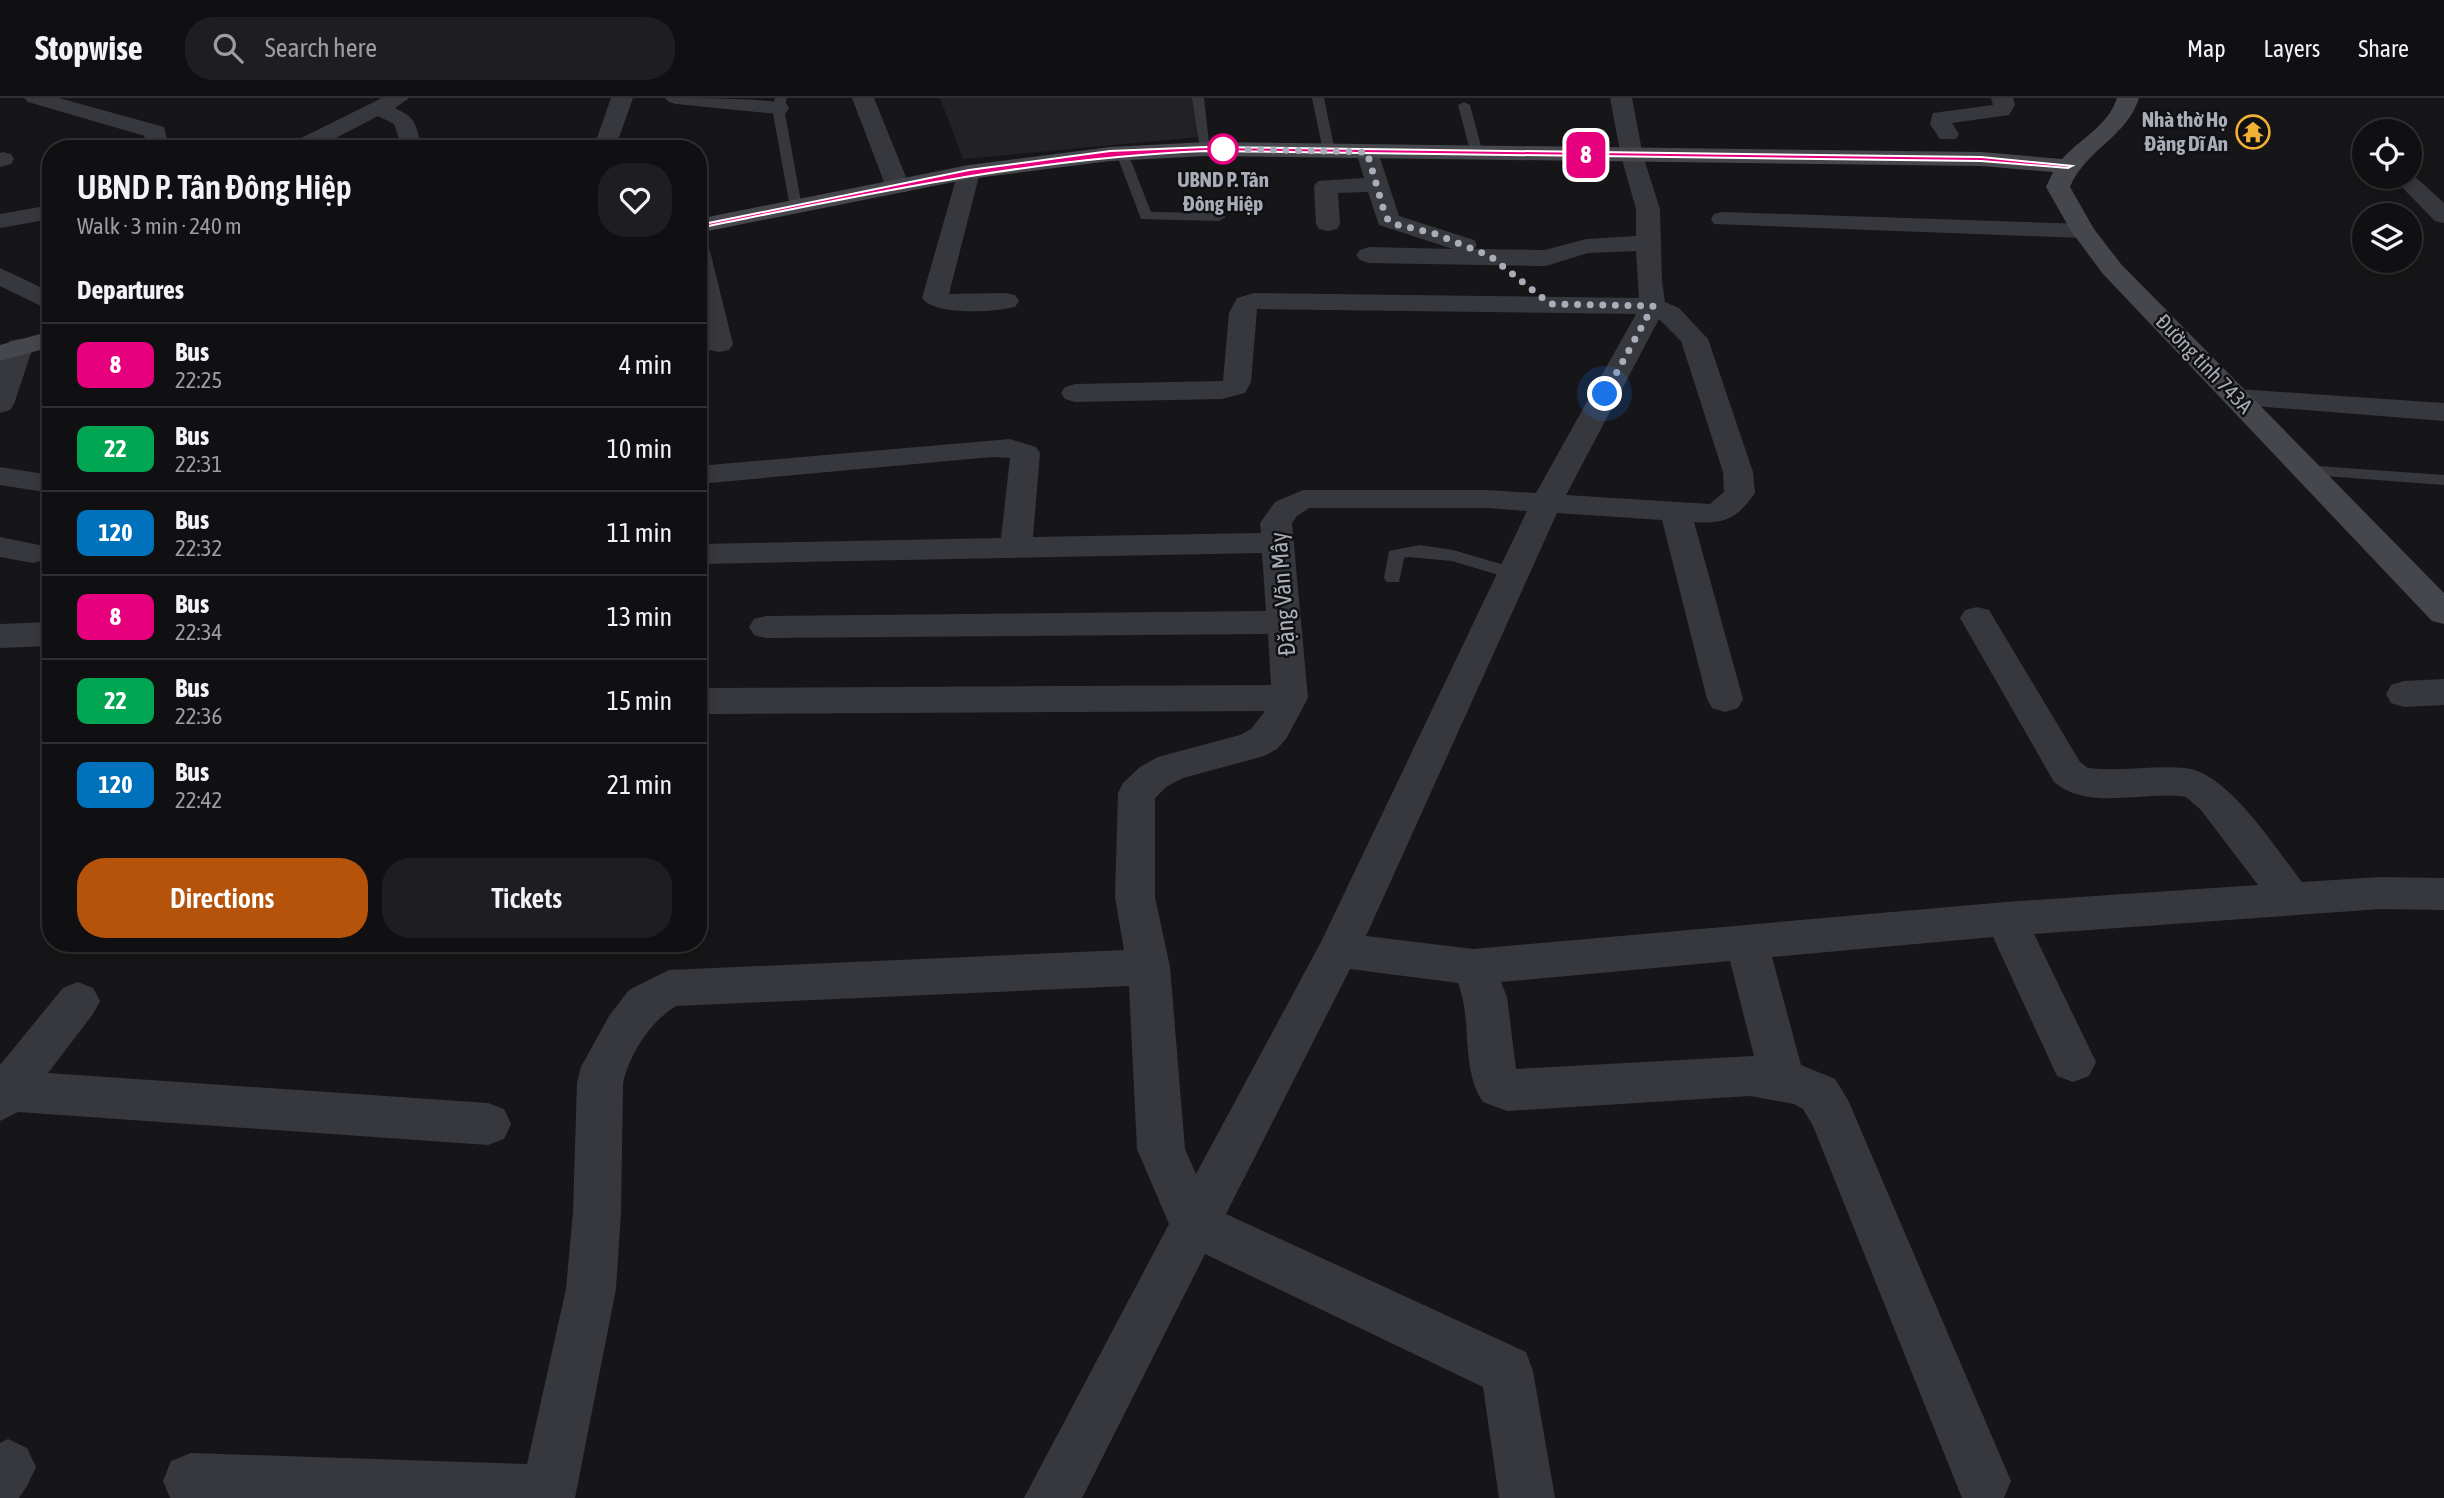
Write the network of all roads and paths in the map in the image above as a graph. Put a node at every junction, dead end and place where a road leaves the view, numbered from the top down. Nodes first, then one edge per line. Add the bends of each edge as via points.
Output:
1 (35, 98) edge
2 (398, 98) edge
3 (622, 98) edge
4 (676, 98) edge
5 (863, 98) edge
6 (1198, 98) edge
7 (1318, 98) edge
8 (1621, 98) edge
9 (2001, 98) edge
10 (2129, 98) edge
11 (78, 103) edge
12 (779, 103) edge
13 (1464, 105) dead end
14 (378, 108) junction
15 (1948, 134) dead end
16 (155, 140) edge
17 (315, 140) edge
18 (409, 140) dead end
19 (607, 140) edge
20 (1206, 149) junction
21 (1329, 151) junction
22 (1367, 152) junction
23 (1122, 153) junction
24 (1477, 154) junction
25 (1632, 156) junction
26 (2068, 166) junction
27 (969, 172) junction
28 (1377, 185) junction
29 (898, 187) junction
30 (2413, 189) edge
31 (796, 207) junction
32 (42, 214) edge
33 (1219, 217) dead end
34 (1723, 219) dead end
35 (2436, 220) edge
36 (0, 221) edge
37 (707, 224) edge
38 (1328, 224) dead end
39 (2083, 231) junction
40 (1649, 243) junction
41 (1369, 255) dead end
42 (1490, 256) junction
43 (42, 275) edge
44 (10, 282) edge
45 (707, 291) edge
46 (42, 298) edge
47 (1006, 301) dead end
48 (1550, 304) junction
49 (1667, 315) junction
50 (42, 341) edge
51 (719, 344) dead end
52 (10, 350) edge
53 (1075, 393) dead end
54 (2237, 398) junction
55 (0, 404) edge
56 (2444, 412) edge
57 (2304, 470) junction
58 (707, 474) edge
59 (0, 476) edge
60 (2444, 480) edge
61 (42, 483) edge
62 (1546, 503) junction
63 (1676, 513) junction
64 (1279, 543) junction
65 (0, 547) edge
66 (1016, 548) junction
67 (33, 553) dead end
68 (707, 554) edge
69 (1512, 573) junction
70 (1393, 578) dead end
71 (2444, 613) edge
72 (1978, 618) dead end
73 (1284, 622) junction
74 (766, 628) dead end
75 (42, 634) edge
76 (0, 636) edge
77 (2444, 692) edge
78 (2404, 694) dead end
79 (1290, 698) junction
80 (1725, 699) dead end
81 (707, 701) edge
82 (2444, 894) edge
83 (2292, 899) junction
84 (2006, 919) junction
85 (1747, 943) junction
86 (1338, 950) junction
87 (1149, 967) junction
88 (1473, 967) junction
89 (78, 1001) dead end
90 (2073, 1062) dead end
91 (1783, 1082) junction
92 (4, 1096) edge
93 (488, 1124) dead end
94 (1194, 1224) junction
95 (191, 1481) dead end
96 (1983, 1481) dead end
97 (548, 1495) edge
98 (1052, 1498) edge
99 (1527, 1498) edge

1 - 11 street
2 - 14 street
3 - 19 street
4 - 12 street
5 - 29 street
6 - 20 lane
7 - 21 lane
8 - 25 street, Đặng Văn Mây
9 - 15 street via 2001,110 1941,118
10 - 26 main road via 2109,128
11 - 16 street via 156,132
12 - 31 lane
13 - 24 lane
14 - 17 street
14 - 18 street via 404,121
20 - 21 main road
20 - 23 main road
21 - 22 main road
22 - 24 main road
22 - 28 street
23 - 27 main road
23 - 33 lane via 1146,216
24 - 25 main road
25 - 26 main road via 1981,159
25 - 40 street, Đặng Văn Mây via 1648,209
26 - 39 main road, Đường tỉnh 743A via 2058,187
27 - 29 main road
27 - 47 street via 935,298 943,302
28 - 38 street via 1326,186
28 - 42 street via 1388,220 1394,224 1433,233
29 - 31 main road
30 - 35 street
31 - 37 main road
32 - 36 street
34 - 39 street
39 - 54 main road, Đường tỉnh 743A via 2112,269
40 - 42 street via 1586,246 1546,258
40 - 49 street, Đặng Văn Mây via 1649,282
41 - 42 street
42 - 48 street
43 - 44 street
44 - 46 street
45 - 51 street
48 - 49 street
48 - 53 street via 1254,301 1246,304 1242,313 1235,387
49 - 62 street
49 - 63 street, Đặng Văn Mây via 1694,339 1738,472 1740,493 1716,514
50 - 52 main road
52 - 55 street
54 - 56 street
54 - 57 main road, Đường tỉnh 743A
57 - 60 lane
57 - 71 main road, Đường tỉnh 743A
58 - 66 street via 1010,448 1025,453
59 - 61 street
62 - 63 street, Đặng Văn Mây
62 - 64 street, Đặng Văn Mây via 1303,499 1286,509 1276,523
62 - 69 street
63 - 80 street
64 - 66 street
64 - 73 street, Đặng Văn Mây
65 - 67 street
66 - 68 street
69 - 70 lane via 1410,550 1395,555
69 - 86 street
72 - 83 street via 2067,772 2078,781 2093,783 2186,782 2200,788 2215,800
73 - 74 street
73 - 79 street, Đặng Văn Mây
75 - 76 street
77 - 78 street
79 - 81 street
79 - 87 street via 1264,739 1171,767 1137,793 1135,897
82 - 83 street
83 - 84 street
84 - 85 street
84 - 90 street
85 - 88 street
85 - 91 street
86 - 88 street
86 - 94 street
87 - 94 street via 1161,1149
87 - 97 street via 668,988 644,1003 609,1058 600,1083 591,1289
88 - 91 street via 1485,997 1494,1082 1507,1090 1750,1076
89 - 92 street
91 - 96 street via 1819,1094 1832,1115
92 - 93 street
94 - 98 street
94 - 99 street via 1507,1371
95 - 97 street

